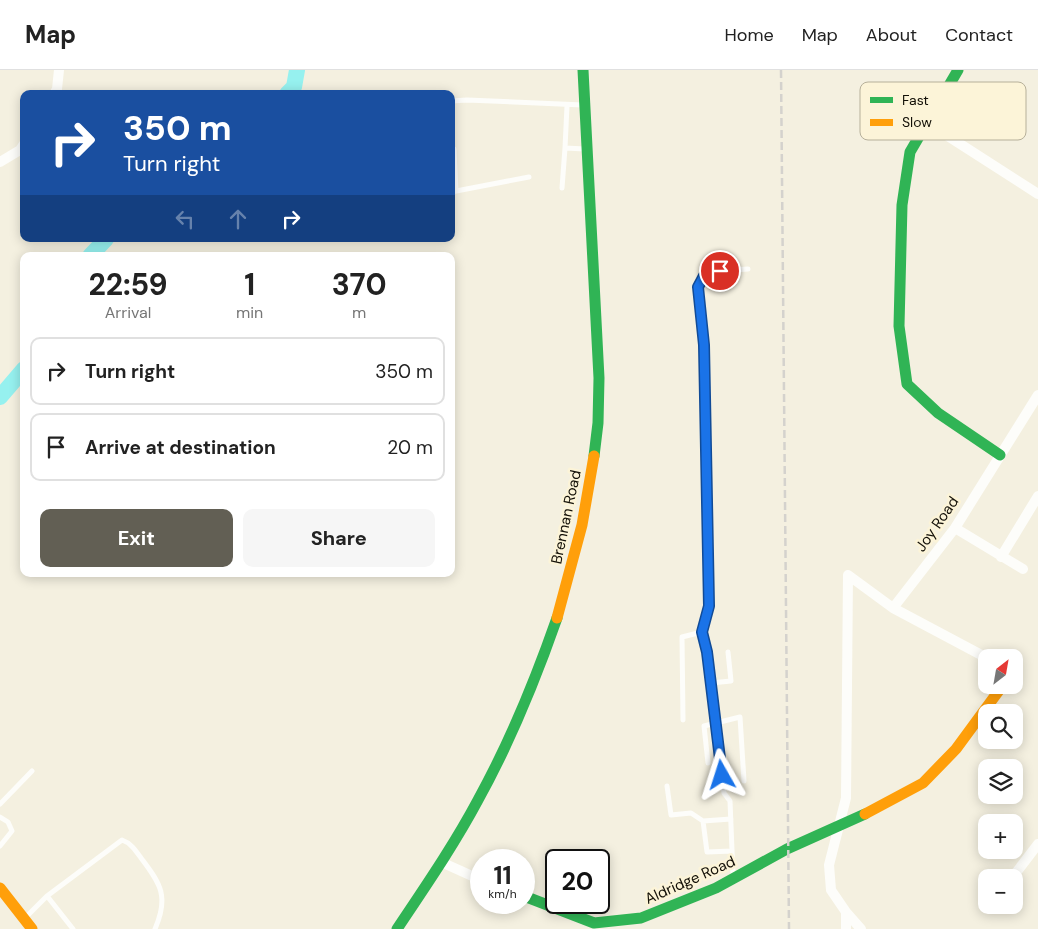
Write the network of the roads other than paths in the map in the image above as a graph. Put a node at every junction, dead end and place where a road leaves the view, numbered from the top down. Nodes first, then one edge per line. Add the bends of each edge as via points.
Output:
1 (59, 70) edge
2 (583, 70) edge
3 (958, 70) edge
4 (951, 82) edge
5 (56, 90) edge
6 (455, 101) edge
7 (583, 105) junction
8 (566, 106) junction
9 (916, 140) edge
10 (954, 140) edge
11 (565, 148) junction
12 (588, 149) junction
13 (20, 150) edge
14 (0, 162) edge
15 (530, 177) dead end
16 (562, 188) dead end
17 (455, 191) edge
18 (1038, 194) edge
19 (748, 269) dead end
20 (1038, 395) edge
21 (1000, 455) junction
22 (1038, 496) edge
23 (955, 528) junction
24 (1001, 557) junction
25 (1023, 569) dead end
26 (893, 608) junction
27 (702, 632) junction
28 (728, 652) dead end
29 (978, 653) edge
30 (711, 683) junction
31 (996, 694) edge
32 (683, 720) dead end
33 (716, 721) junction
34 (708, 762) dead end
35 (32, 771) dead end
36 (744, 781) dead end
37 (667, 786) dead end
38 (0, 804) edge
39 (0, 817) edge
40 (731, 819) junction
41 (703, 821) junction
42 (838, 825) junction
43 (1038, 844) edge
44 (0, 846) edge
45 (732, 852) junction
46 (441, 862) junction
47 (1019, 869) edge
48 (470, 875) edge
49 (734, 878) junction
50 (0, 888) edge
51 (47, 896) junction
52 (535, 900) edge
53 (846, 912) junction
54 (24, 918) junction
55 (32, 929) edge
56 (73, 929) edge
57 (155, 929) edge
58 (397, 929) edge
59 (846, 929) edge
60 (861, 929) edge

1 - 5 street
2 - 7 street, Brennan Road
3 - 4 street
6 - 8 lane
7 - 8 lane
7 - 12 street, Brennan Road
8 - 11 lane
9 - 21 street via 910,152 902,205 899,326 907,384 938,413
10 - 18 street
11 - 12 lane
11 - 16 lane
12 - 46 street, Brennan Road via 598,363 597,436 587,498 565,589 538,670 488,783
13 - 14 street
15 - 17 lane
19 - 27 lane via 706,272 698,287 704,345 709,606
20 - 21 street, Joy Road
21 - 23 street, Joy Road
22 - 24 street
23 - 24 street
23 - 26 street, Joy Road
24 - 25 street
26 - 29 street
26 - 42 street via 848,575 846,798
27 - 30 lane
27 - 32 lane via 682,637
28 - 30 lane via 731,682
30 - 33 lane
31 - 42 street, Aldridge Road via 956,750 923,783 862,816
33 - 34 lane via 704,726
33 - 36 lane via 740,717
33 - 40 lane via 724,793 730,801
35 - 38 lane
37 - 41 lane via 671,815 691,813
39 - 44 lane via 8,822 12,831
40 - 41 lane
40 - 45 lane
41 - 45 lane via 707,852
42 - 49 street, Aldridge Road
42 - 53 street via 829,865 831,890
43 - 47 street
45 - 49 lane
46 - 48 street
46 - 58 street, Brennan Road
49 - 52 street, Aldridge Road via 664,910 634,919 594,923
50 - 54 street
51 - 54 lane
51 - 56 lane
51 - 57 lane via 122,840 133,847 158,880 163,906
53 - 59 street
53 - 60 street
54 - 55 street

